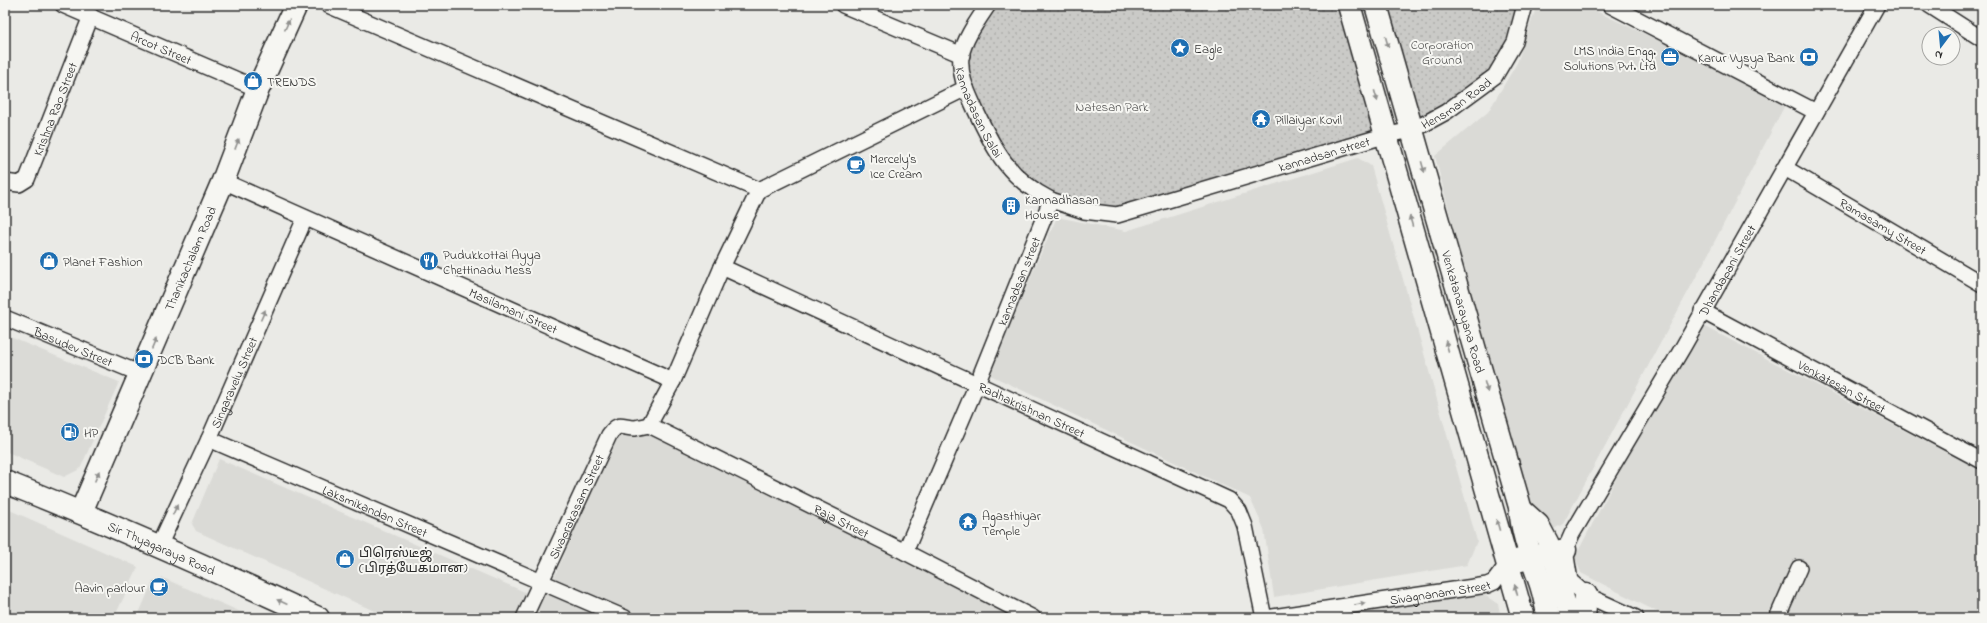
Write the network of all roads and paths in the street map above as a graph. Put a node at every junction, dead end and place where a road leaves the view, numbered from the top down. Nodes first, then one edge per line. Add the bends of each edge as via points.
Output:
1 (64, 5) edge
2 (296, 5) edge
3 (328, 5) edge
4 (843, 5) edge
5 (988, 5) edge
6 (1349, 5) edge
7 (1376, 5) edge
8 (1525, 5) edge
9 (1610, 5) edge
10 (1877, 5) edge
11 (1929, 5) edge
12 (91, 16) junction
13 (1982, 39) edge
14 (962, 55) junction
15 (966, 88) junction
16 (258, 89) junction
17 (1816, 112) junction
18 (1413, 130) junction
19 (1387, 135) junction
20 (1785, 168) junction
21 (223, 181) junction
22 (5, 182) edge
23 (760, 190) junction
24 (1051, 200) junction
25 (305, 218) junction
26 (722, 266) junction
27 (1982, 284) edge
28 (1702, 310) junction
29 (5, 318) edge
30 (141, 374) junction
31 (673, 381) junction
32 (977, 384) junction
33 (649, 425) junction
34 (209, 438) junction
35 (1982, 461) edge
36 (5, 482) edge
37 (1520, 507) junction
38 (81, 512) junction
39 (1560, 545) junction
40 (159, 546) junction
41 (905, 552) junction
42 (1530, 557) junction
43 (1509, 562) junction
44 (1799, 568) dead end
45 (541, 581) junction
46 (1586, 595) junction
47 (318, 618) edge
48 (524, 618) edge
49 (625, 618) edge
50 (1033, 618) edge
51 (1265, 618) edge
52 (1523, 618) edge
53 (1549, 618) edge
54 (1570, 618) edge
55 (1584, 618) edge
56 (1636, 618) edge
57 (1777, 618) edge

1 - 12 street, Arcot Street
16 -> 2 main road, Thanikachalam Road
3 - 23 street
4 - 14 street
5 - 14 street, Kannadasan Salai via 967,40
6 -> 19 main road, Venkatanarayana Road
7 -> 18 main road, Venkatanarayana Road
8 - 18 street, Hensman Road via 1515,42 1495,76 1446,112
9 - 17 street
10 - 17 street, Dhandapani Street
11 - 13 street
12 - 16 street, Arcot Street
12 - 22 street, Krishna Rao Street via 27,179 19,184
14 - 15 street, Kannadasan Salai via 960,72
15 - 23 street
15 - 24 street, Kannadasan Salai via 992,145 1013,172 1033,191
21 -> 16 main road, Thanikachalam Road
17 - 20 street, Dhandapani Street
18 - 19 street, Hensman Road
18 -> 37 main road, Venkatanarayana Road
19 - 24 street, kannadsan street via 1118,215 1084,211
43 -> 19 main road, Venkatanarayana Road
20 - 27 street, Ramasamy Street
20 - 28 street, Dhandapani Street
21 - 25 street, Masilamani Street
30 -> 21 main road, Thanikachalam Road
23 - 26 street
24 - 32 street, kannadsan street
25 - 31 street, Masilamani Street
34 -> 25 street, Singaravelu Street
26 - 31 street
26 - 32 street, Radhakrishnan Street
28 - 35 street, Venkatesan Street
28 - 39 street, Dhandapani Street via 1683,346
29 - 30 street, Basudev Street
38 -> 30 main road, Thanikachalam Road
31 - 33 street
32 - 41 street, kannadsan street
32 - 51 street, Radhakrishnan Street via 1229,500 1239,511 1245,526
33 - 41 street, Raja Street
33 - 45 street, Sivaprakasam Street via 634,428 623,425 614,427 608,435
40 -> 34 street, Singaravelu Street
34 - 45 street, Laksmikandan Street
36 - 38 main road, Sir Thyagaraya Road
37 - 39 street
37 - 42 main road, Venkatanarayana Road via 1522,528
38 - 40 main road, Sir Thyagaraya Road
39 - 42 main road
39 - 46 street via 1570,581
39 - 54 street
47 -> 40 main road, Sir Thyagaraya Road
41 - 50 street, Raja Street
42 - 43 main road
42 - 53 main road, Venkatanarayana Road
51 -> 43 street, Sivagnanam Street via 1487,585 1494,582
52 -> 43 main road, Venkatanarayana Road
44 - 57 street
45 - 48 street, Sivaprakasam Street
45 - 49 street, Laksmikandan Street
46 - 55 main road
46 - 56 street

